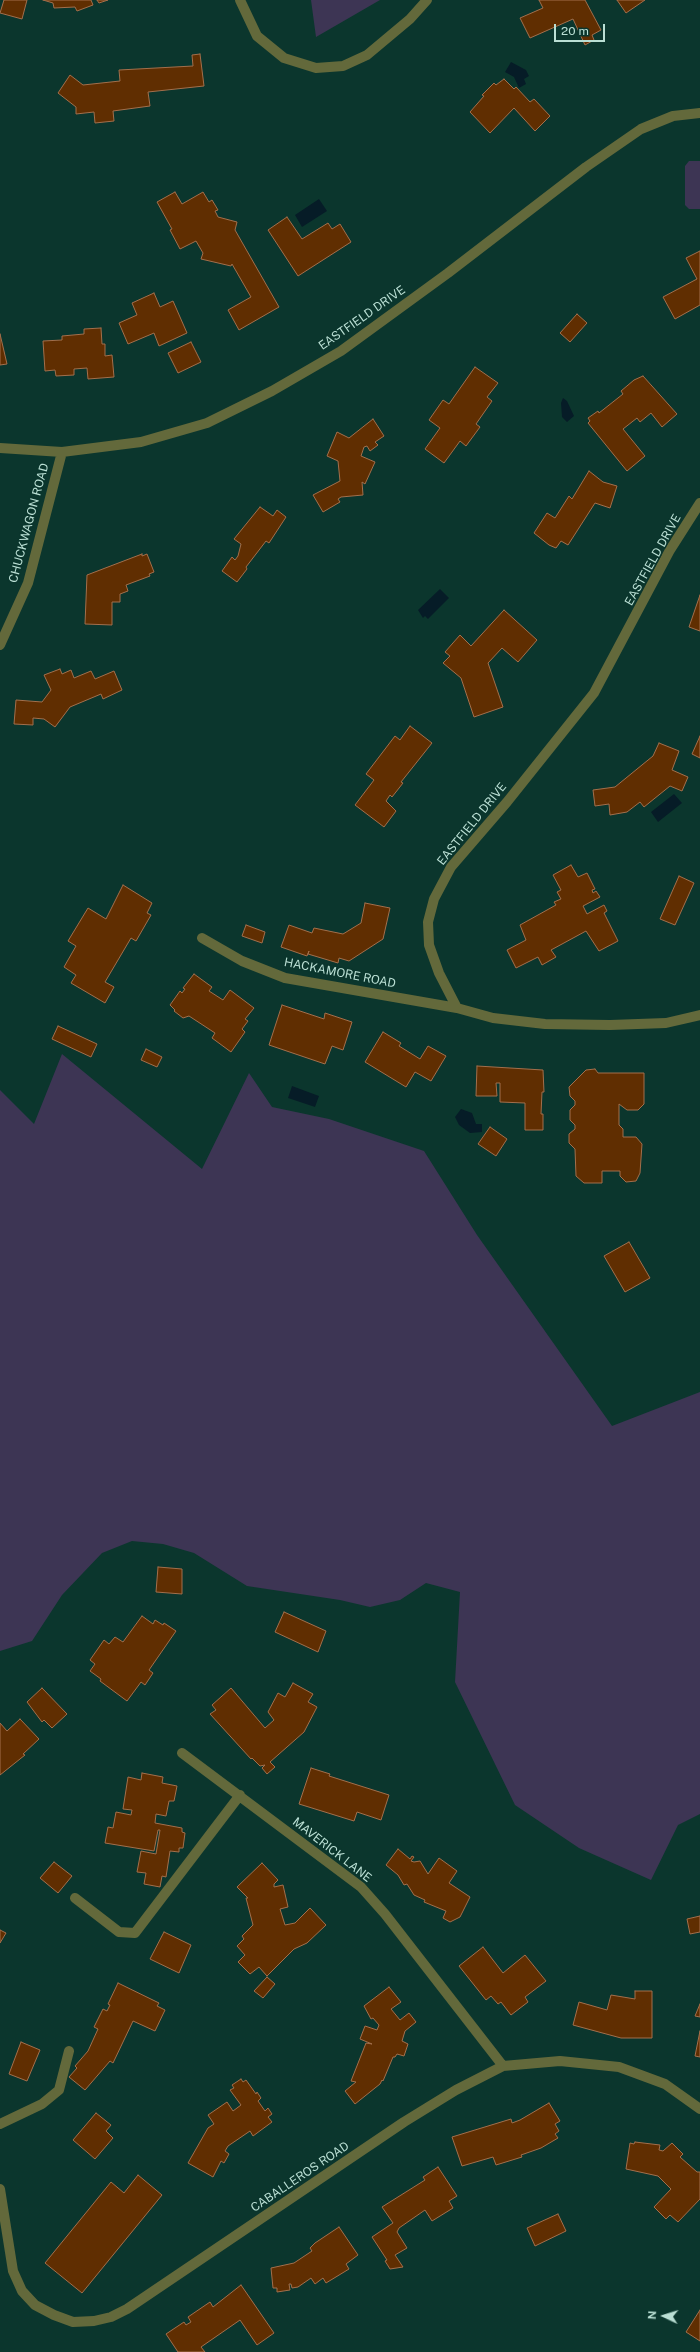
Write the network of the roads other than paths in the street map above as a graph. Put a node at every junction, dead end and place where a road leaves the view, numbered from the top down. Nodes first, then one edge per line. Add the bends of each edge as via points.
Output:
1 (240, 0) edge
2 (427, 0) edge
3 (700, 113) edge
4 (0, 448) edge
5 (62, 452) junction
6 (700, 503) edge
7 (0, 645) edge
8 (202, 938) dead end
9 (457, 1008) junction
10 (700, 1015) edge
11 (182, 1753) dead end
12 (240, 1795) junction
13 (75, 1898) dead end
14 (69, 2051) dead end
15 (503, 2066) junction
16 (700, 2109) edge
17 (0, 2124) edge
18 (0, 2189) edge

1 - 2 street via 257,36 284,58 316,68 342,66 368,55 410,19
3 - 5 street, EASTFIELD DRIVE via 673,116 641,129 617,144 356,340 272,391 207,423 141,442
4 - 5 street, EASTFIELD DRIVE
5 - 7 street, CHUCKWAGON ROAD via 28,583
6 - 9 street, EASTFIELD DRIVE via 670,550 594,693 451,867 434,899 428,922 429,945 439,973
8 - 9 street, HACKAMORE ROAD via 242,961 286,978
9 - 10 street via 493,1018 545,1024 666,1023
11 - 12 street, MAVERICK LANE
12 - 13 street via 135,1933 119,1932
12 - 15 street, MAVERICK LANE via 361,1887 385,1914
14 - 17 street via 59,2090 42,2104
15 - 16 street, CABALLEROS ROAD via 560,2061 619,2067 665,2084
15 - 18 street, CABALLEROS ROAD via 456,2090 404,2122 127,2309 111,2317 73,2322 54,2316 35,2305 22,2291 12,2271

